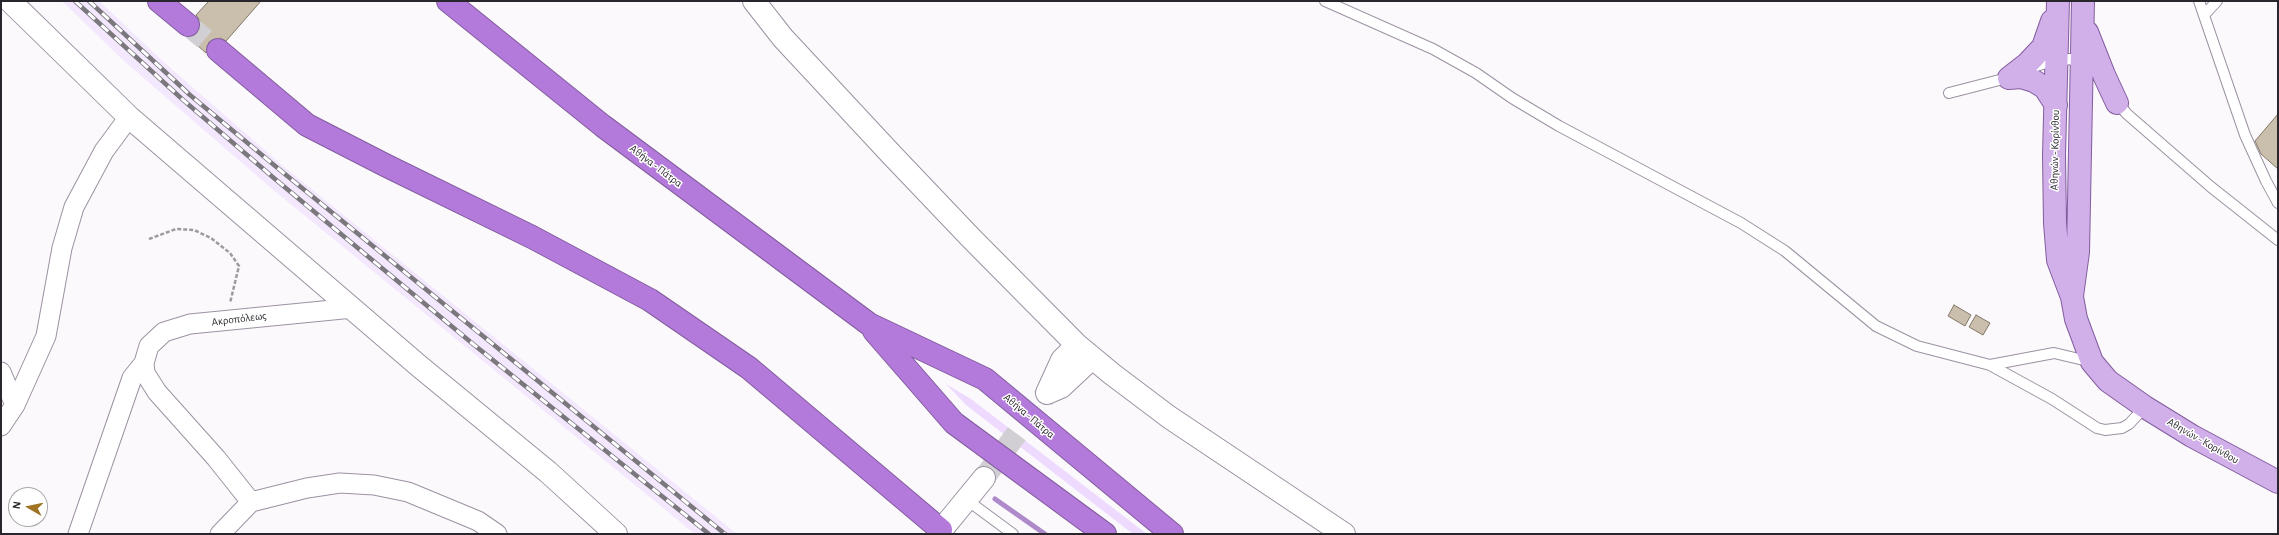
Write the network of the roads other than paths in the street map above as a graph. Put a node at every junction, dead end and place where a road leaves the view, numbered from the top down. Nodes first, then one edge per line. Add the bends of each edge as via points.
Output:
1 (10, 1) edge
2 (159, 1) edge
3 (448, 1) edge
4 (754, 1) edge
5 (1325, 1) edge
6 (2058, 1) edge
7 (2199, 1) edge
8 (2217, 1) edge
9 (2083, 10) edge
10 (2205, 14) junction
11 (188, 25) tunnel mouth
12 (218, 50) tunnel mouth
13 (2057, 60) junction
14 (2082, 64) junction
15 (2009, 78) junction
16 (1949, 93) dead end
17 (2117, 103) junction
18 (2056, 105) junction
19 (2080, 110) junction
20 (129, 117) junction
21 (2278, 204) edge
22 (2278, 240) edge
23 (2072, 297) junction
24 (353, 308) junction
25 (869, 324) junction
26 (2092, 362) junction
27 (144, 363) junction
28 (1990, 365) junction
29 (1, 372) edge
30 (15, 405) junction
31 (2145, 407) junction
32 (1, 426) edge
33 (984, 478) tunnel mouth
34 (2278, 482) edge
35 (966, 500) junction
36 (251, 502) junction
37 (939, 532) edge
38 (78, 534) edge
39 (220, 534) edge
40 (497, 534) edge
41 (616, 534) edge
42 (1013, 534) edge
43 (1104, 534) edge
44 (1172, 534) edge
45 (1344, 534) edge

1 - 20 street
2 - 11 highway
3 - 25 highway, Αθήνα - Πάτρα via 603,126
4 - 45 street via 783,38 970,237 1084,351 1169,417
5 - 28 lane via 1433,48 1559,126 1740,223 1785,251 1876,326 1916,346
6 - 13 main road, Αθηνών - Κορίνθου
6 - 15 main road via 2043,46 2027,64
7 - 10 lane
8 - 10 lane
9 - 14 main road, Αθηνών - Κορίνθου
9 - 17 main road via 2101,68
10 - 21 lane via 2246,135
12 - 37 highway via 307,125 532,237 650,300 749,368
13 - 14 lane via 2070,59
13 - 15 lane
13 - 18 main road, Αθηνών - Κορίνθου
14 - 17 lane
14 - 19 main road, Αθηνών - Κορίνθου
15 - 16 lane
15 - 18 main road via 2021,77 2039,84 2045,88
17 - 19 main road via 2108,98 2097,98
17 - 22 lane via 2211,187
18 - 23 main road, Αθηνών - Κορίνθου via 2055,224 2058,260
19 - 23 main road, Αθηνών - Κορίνθου via 2078,252
20 - 24 street
20 - 30 street via 104,151 74,207 62,248 46,336
23 - 26 main road, Αθηνών - Κορίνθου via 2076,319
24 - 27 street, Ακροπόλεως via 190,324 164,332 149,346
24 - 41 street via 548,472
25 - 43 highway, Αθήνα - Πάτρα via 954,423
25 - 44 highway, Αθήνα - Πάτρα via 985,379
26 - 28 lane via 2054,353
26 - 31 main road, Αθηνών - Κορίνθου via 2108,381
27 - 36 street via 145,373 156,392 216,458
27 - 38 street, Ακροπόλεως via 132,378
28 - 31 lane via 2052,399 2097,428 2122,428
29 - 30 street
30 - 32 street
31 - 34 main road, Αθηνών - Κορίνθου via 2192,436
33 - 35 street
35 - 37 street
35 - 42 lane
36 - 39 street
36 - 40 street via 340,483 374,485 408,492 478,521

